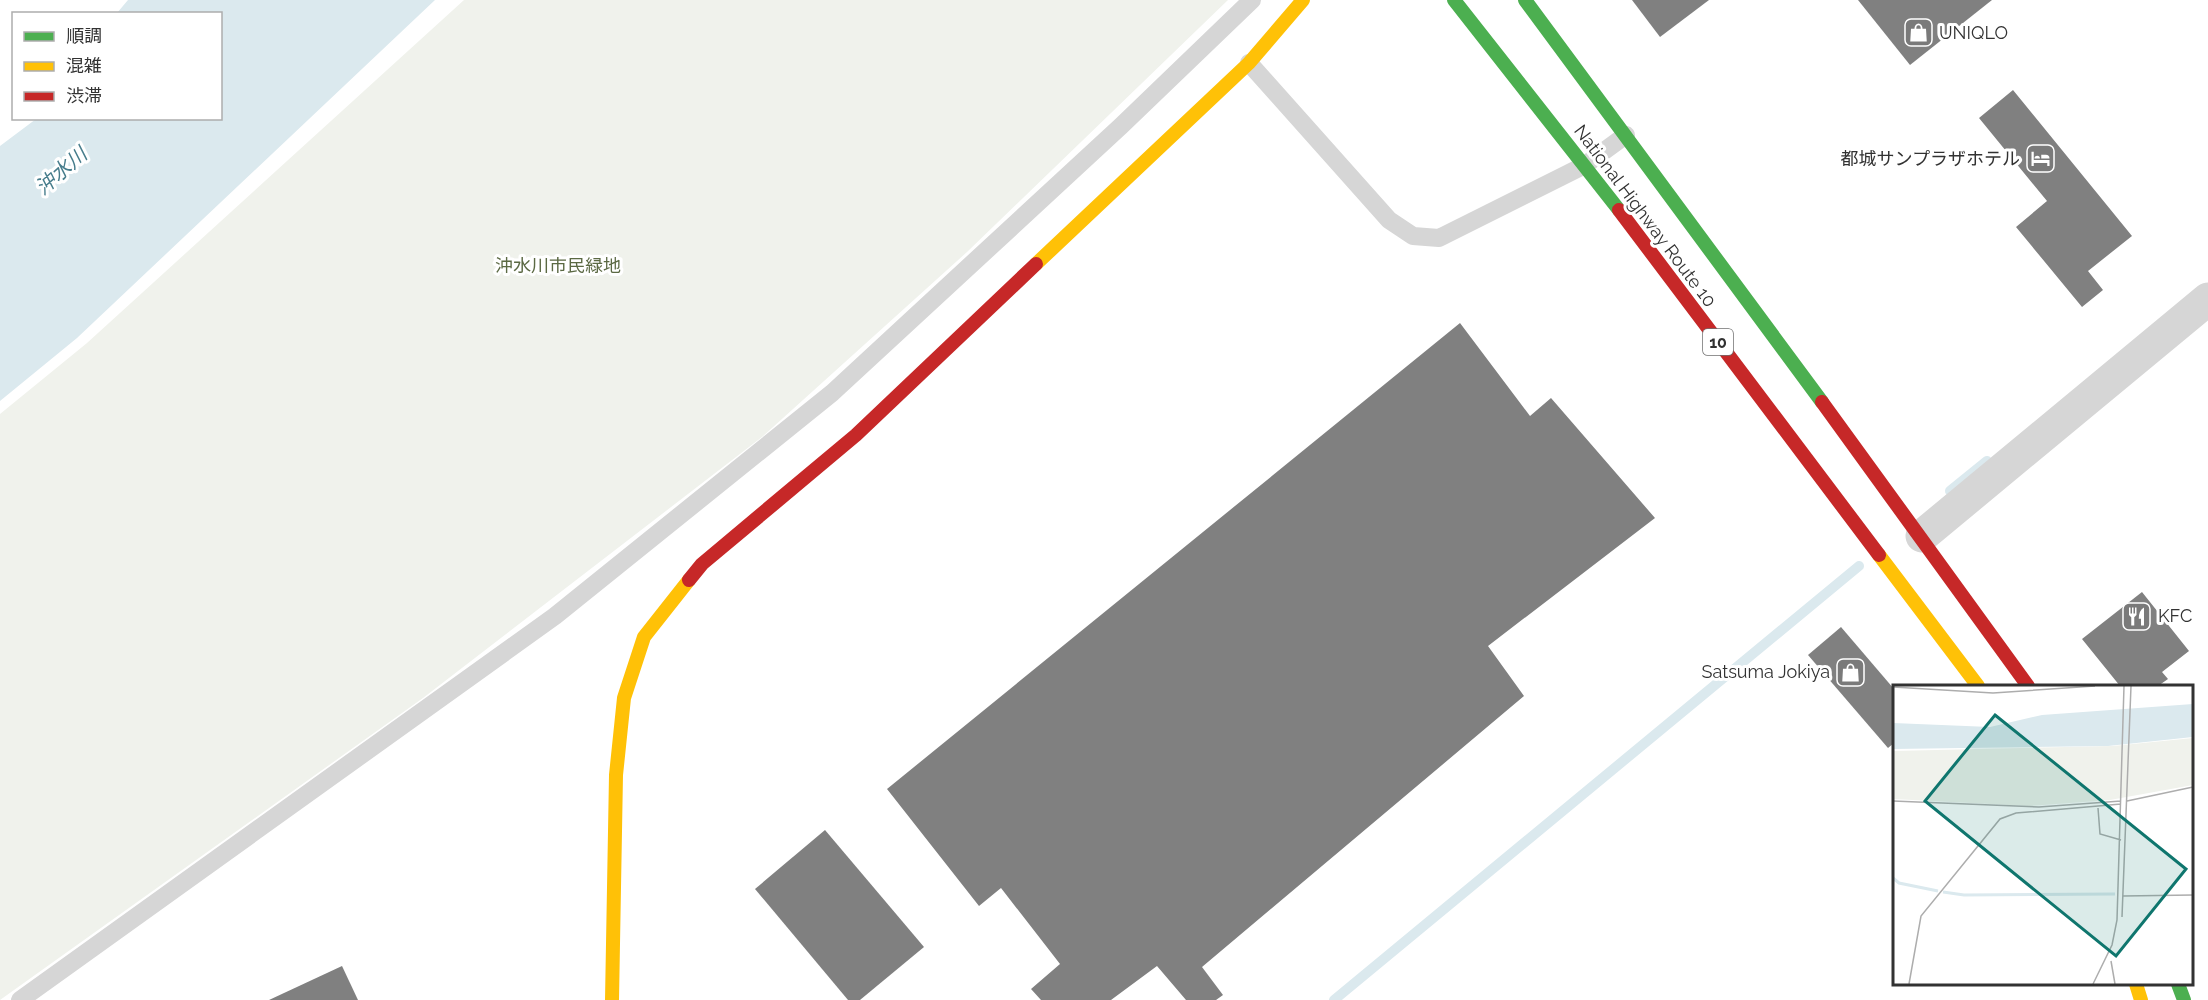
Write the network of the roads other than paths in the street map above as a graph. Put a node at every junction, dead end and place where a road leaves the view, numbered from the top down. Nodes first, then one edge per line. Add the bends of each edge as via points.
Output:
1 (1252, 0) edge
2 (1303, 0) edge
3 (1454, 0) edge
4 (1525, 0) edge
5 (1249, 63) junction
6 (1626, 135) junction
7 (1585, 165) junction
8 (2208, 299) edge
9 (1922, 536) junction
10 (1976, 685) edge
11 (2027, 685) edge
12 (2136, 985) edge
13 (2178, 985) edge
14 (20, 1000) edge
15 (612, 1000) edge
16 (2141, 1000) edge
17 (2184, 1000) edge

1 - 14 lane via 832,393 555,616
2 - 5 main road
3 - 7 main road, National Highway Route 10 / 10
4 - 6 main road, National Highway Route 10
5 - 7 lane via 1389,220 1413,236 1439,238
5 - 15 main road via 856,435 702,564 644,637 624,699 616,775
6 - 7 lane
6 - 9 main road, National Highway Route 10
7 - 10 main road, National Highway Route 10 / 10
8 - 9 street
9 - 11 main road, National Highway Route 10
12 - 16 main road
13 - 17 main road

